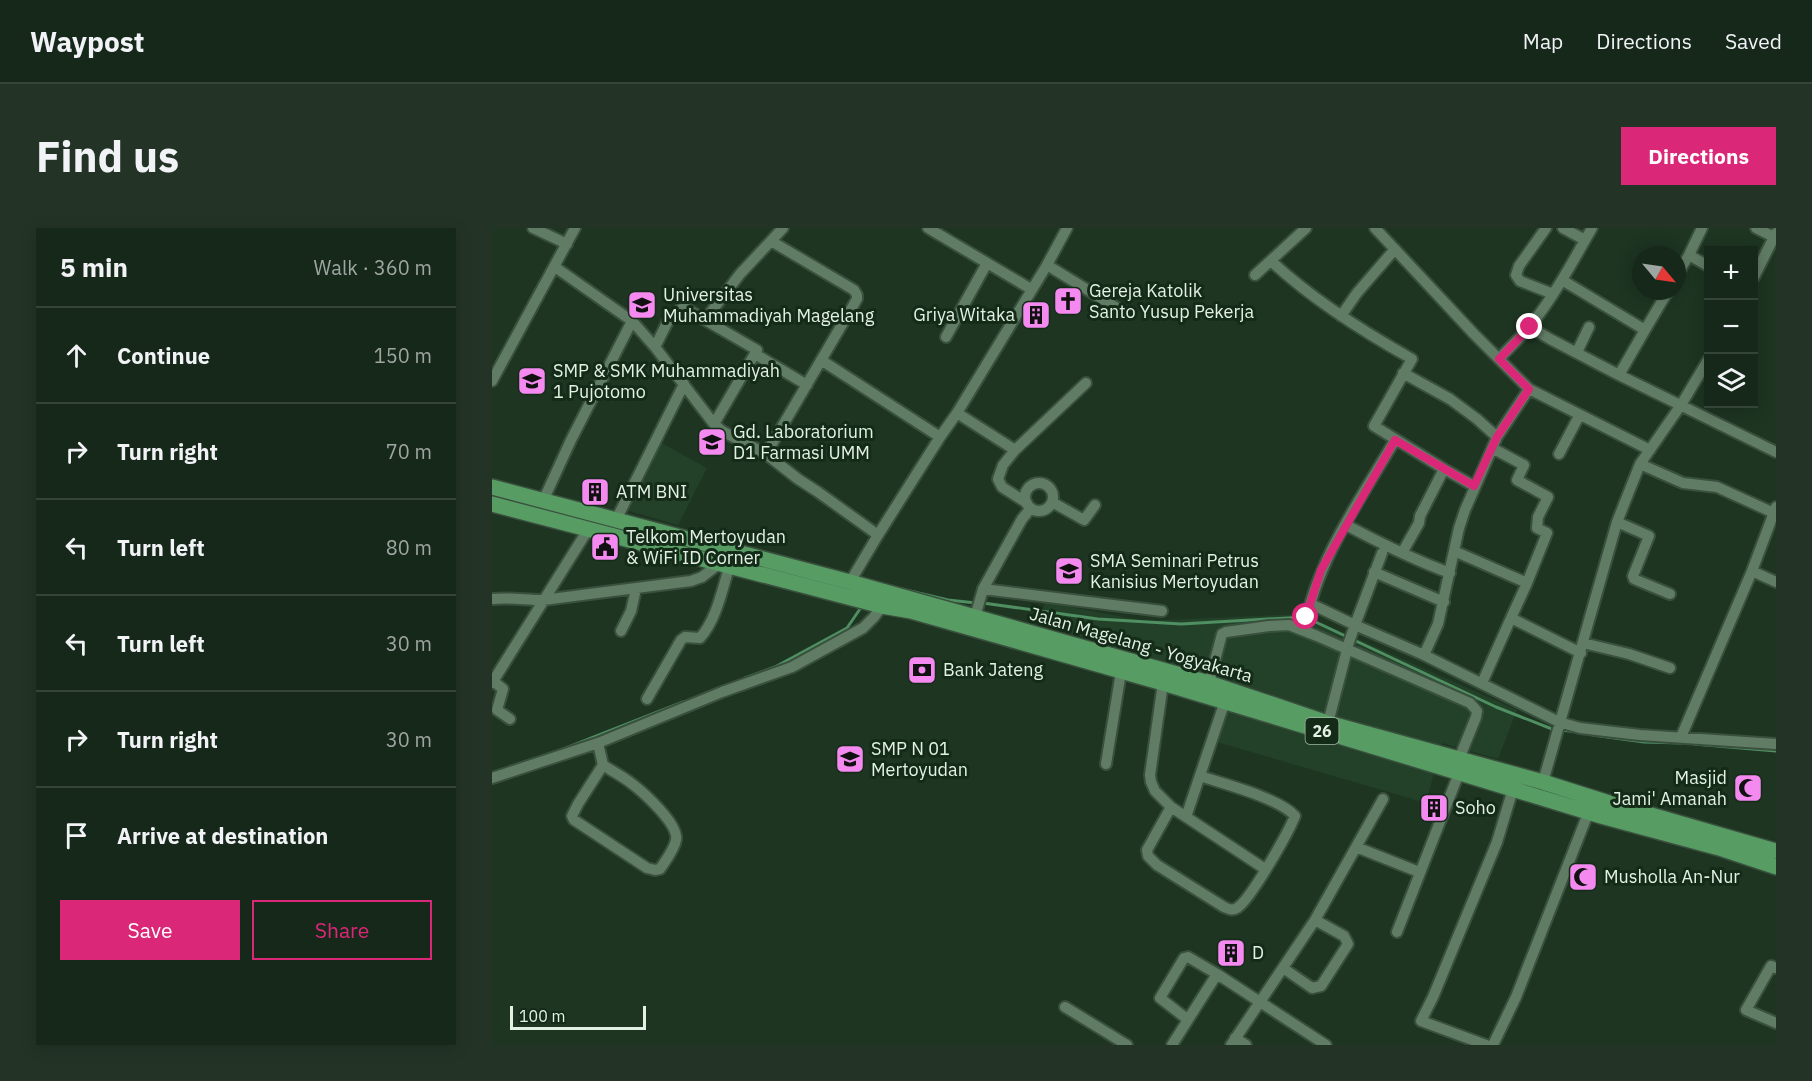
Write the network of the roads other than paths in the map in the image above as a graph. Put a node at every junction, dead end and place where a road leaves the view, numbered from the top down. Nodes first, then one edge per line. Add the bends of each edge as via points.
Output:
1 (533, 228) edge
2 (575, 228) edge
3 (783, 228) edge
4 (928, 228) edge
5 (1067, 228) edge
6 (1306, 228) edge
7 (1376, 228) edge
8 (1546, 228) edge
9 (1563, 228) edge
10 (1592, 228) edge
11 (1702, 228) edge
12 (1756, 228) edge
13 (1775, 236) edge
14 (1585, 240) junction
15 (771, 241) junction
16 (567, 244) junction
17 (1395, 249) junction
18 (1689, 255) junction
19 (1686, 260) edge
20 (1271, 261) junction
21 (987, 263) junction
22 (1704, 264) edge
23 (1047, 265) junction
24 (555, 267) junction
25 (1758, 269) edge
26 (1255, 275) dead end
27 (1562, 280) junction
28 (1031, 289) junction
29 (1553, 294) junction
30 (1663, 300) edge
31 (1117, 308) dead end
32 (1341, 316) junction
33 (705, 320) junction
34 (632, 321) junction
35 (1530, 327) junction
36 (1589, 327) dead end
37 (1645, 330) junction
38 (946, 337) dead end
39 (655, 347) junction
40 (1577, 352) junction
41 (755, 354) junction
42 (1499, 359) junction
43 (821, 360) junction
44 (1704, 367) edge
45 (1403, 373) junction
46 (1619, 375) junction
47 (493, 377) edge
48 (1086, 383) dead end
49 (684, 384) junction
50 (807, 385) junction
51 (1529, 389) junction
52 (1681, 405) junction
53 (957, 413) junction
54 (1579, 416) junction
55 (714, 424) junction
56 (1497, 437) junction
57 (940, 438) junction
58 (1395, 440) junction
59 (1492, 448) junction
60 (1015, 450) junction
61 (1650, 450) junction
62 (1775, 450) edge
63 (766, 454) junction
64 (1559, 454) dead end
65 (1640, 464) junction
66 (1444, 469) junction
67 (1474, 486) junction
68 (492, 487) edge
69 (543, 501) junction
70 (1052, 502) junction
71 (492, 504) edge
72 (1095, 505) dead end
73 (1029, 506) junction
74 (1775, 510) edge
75 (616, 520) junction
76 (1617, 522) junction
77 (1346, 525) junction
78 (589, 528) junction
79 (878, 535) junction
80 (1454, 551) junction
81 (1382, 553) dead end
82 (1402, 553) junction
83 (725, 564) junction
84 (1752, 571) junction
85 (1374, 572) junction
86 (1450, 573) junction
87 (1776, 582) edge
88 (855, 584) junction
89 (1527, 584) junction
90 (636, 589) junction
91 (982, 593) junction
92 (1670, 594) dead end
93 (492, 599) edge
94 (883, 599) junction
95 (543, 600) junction
96 (1444, 602) junction
97 (1309, 609) junction
98 (1162, 610) dead end
99 (976, 614) junction
100 (1511, 618) junction
101 (621, 631) dead end
102 (1004, 631) junction
103 (1304, 631) junction
104 (1351, 637) junction
105 (1582, 648) junction
106 (1424, 656) junction
107 (1670, 668) dead end
108 (1121, 672) junction
109 (493, 682) edge
110 (1163, 683) junction
111 (1209, 683) junction
112 (1482, 683) junction
113 (647, 699) dead end
114 (1225, 701) junction
115 (510, 719) dead end
116 (1328, 723) junction
117 (1558, 728) junction
118 (1682, 736) junction
119 (598, 743) junction
120 (1776, 744) edge
121 (1106, 764) dead end
122 (603, 765) junction
123 (1459, 766) junction
124 (1200, 776) junction
125 (492, 778) edge
126 (1543, 782) junction
127 (1513, 789) junction
128 (1383, 799) dead end
129 (1171, 807) junction
130 (1589, 812) junction
131 (1186, 818) junction
132 (1356, 847) junction
133 (1776, 851) edge
134 (1776, 867) edge
135 (1265, 869) junction
136 (1419, 872) junction
137 (1315, 920) junction
138 (1397, 932) dead end
139 (1283, 968) junction
140 (1776, 968) edge
141 (1217, 974) junction
142 (1260, 1002) junction
143 (1065, 1007) dead end
144 (1187, 1019) junction
145 (1776, 1023) edge
146 (1233, 1042) edge
147 (1127, 1045) edge
148 (1172, 1045) edge
149 (1246, 1045) edge
150 (1326, 1045) edge
151 (1486, 1045) edge
152 (1493, 1045) edge

1 - 16 street
2 - 16 street
3 - 15 street
4 - 21 street
5 - 23 street
6 - 20 street
7 - 17 street
8 - 29 street via 1516,275 1521,281
9 - 14 street
10 - 14 street
11 - 18 street
12 - 13 street
13 - 25 street
14 - 27 street
15 - 33 street
15 - 43 street via 857,295
16 - 24 street
17 - 32 street
17 - 42 street
18 - 19 street
18 - 22 street
20 - 26 street
20 - 32 street
21 - 28 street
21 - 38 street
23 - 28 street
23 - 31 street
24 - 34 street
24 - 47 street
27 - 29 street
27 - 37 street
28 - 53 street
29 - 35 street
30 - 37 street
32 - 45 street via 1412,359
33 - 39 street via 681,309 668,321
33 - 41 street via 757,350
34 - 39 street
34 - 69 street
35 - 40 street
35 - 42 street
36 - 40 street
37 - 46 street
39 - 49 street
40 - 46 street
41 - 50 street
41 - 55 street
42 - 51 street
43 - 50 street
43 - 57 street
44 - 52 street
45 - 56 street via 1450,399
45 - 58 street via 1374,426
46 - 52 street
48 - 60 street
49 - 55 street
49 - 75 street
50 - 63 street
51 - 54 street
51 - 56 street
52 - 61 street
52 - 62 street
53 - 57 street
53 - 60 street
54 - 61 street
54 - 64 street
55 - 63 street
56 - 59 street
57 - 79 street
58 - 66 street
58 - 77 street
59 - 67 street
59 - 89 street via 1524,465 1517,480 1548,497 1537,528 1547,532
60 - 73 street via 998,479 1002,487
61 - 65 street
63 - 79 street
65 - 74 street via 1683,483 1717,487
65 - 76 street
66 - 67 street
66 - 82 street
67 - 80 street
68 - 69 highway, Jalan Magelang - Yogyakarta / 26
69 - 75 highway, Jalan Magelang - Yogyakarta / 26
70 - 72 street via 1084,520
70 - 73 street via 1045,510 1035,511
70 - 73 street via 1049,488 1039,484 1028,490
71 - 78 highway, Jalan Magelang - Yogyakarta / 26
73 - 91 street
74 - 84 street
75 - 88 highway, Jalan Magelang - Yogyakarta / 26
76 - 92 street via 1649,536 1634,579
76 - 105 street
77 - 82 street
77 - 97 street via 1321,570
78 - 83 highway, Jalan Magelang - Yogyakarta / 26
78 - 95 street
79 - 88 street
80 - 86 street
80 - 89 street
81 - 85 street
82 - 86 street
83 - 90 street via 702,578
83 - 94 highway, Jalan Magelang - Yogyakarta / 26 via 866,601
83 - 113 street via 711,621 703,635 681,640
84 - 87 street
84 - 118 street
85 - 96 street
85 - 104 street
86 - 96 street
88 - 94 highway, Jalan Magelang - Yogyakarta / 26
89 - 100 street
90 - 95 street
90 - 101 street
91 - 98 street
91 - 99 street
93 - 95 street
94 - 99 highway, Jalan Magelang - Yogyakarta / 26
94 - 102 highway, Jalan Magelang - Yogyakarta / 26 via 911,611
94 - 119 street via 874,617 862,628 792,667
95 - 109 street
96 - 106 street
97 - 103 street
97 - 104 street
99 - 102 highway, Jalan Magelang - Yogyakarta / 26
100 - 105 street
100 - 112 street
102 - 108 highway, Jalan Magelang - Yogyakarta / 26
102 - 111 highway, Jalan Magelang - Yogyakarta / 26
103 - 104 street
103 - 111 street via 1289,625 1222,634
104 - 106 street
104 - 116 street
104 - 123 street via 1474,707 1476,717
105 - 107 street via 1629,654
105 - 117 street
106 - 112 street
108 - 110 highway, Jalan Magelang - Yogyakarta / 26
108 - 121 street
109 - 115 street via 503,689 496,710
110 - 114 highway, Jalan Magelang - Yogyakarta / 26
110 - 129 street via 1150,782
111 - 116 highway, Jalan Magelang - Yogyakarta / 26
112 - 117 street
114 - 123 highway, Jalan Magelang - Yogyakarta / 26
114 - 124 street
116 - 123 highway, Jalan Magelang - Yogyakarta / 26
117 - 118 street
117 - 126 street
118 - 120 street
119 - 122 street
119 - 125 street
122 - 122 street via 578,804 574,820 647,868 660,869 674,846 675,831 648,798
123 - 126 highway, Jalan Magelang - Yogyakarta / 26
123 - 127 highway, Jalan Magelang - Yogyakarta / 26
123 - 136 street
124 - 131 street
124 - 135 street via 1268,800 1294,814
126 - 133 highway, Jalan Magelang - Yogyakarta / 26
127 - 130 highway, Jalan Magelang - Yogyakarta / 26
127 - 151 street via 1497,842 1421,1021
128 - 132 street
129 - 131 street
129 - 135 street via 1147,850 1157,865 1230,910 1242,903
130 - 134 highway, Jalan Magelang - Yogyakarta / 26
130 - 152 street
131 - 135 street
132 - 136 street
132 - 137 street
136 - 138 street
137 - 139 street
137 - 139 street via 1344,936 1348,944 1321,986 1312,988
139 - 142 street
140 - 145 street via 1771,966 1746,1010
141 - 142 street
141 - 144 street
141 - 144 street via 1184,958 1160,998
142 - 146 street
142 - 150 street
143 - 147 street
144 - 148 street
146 - 149 street

